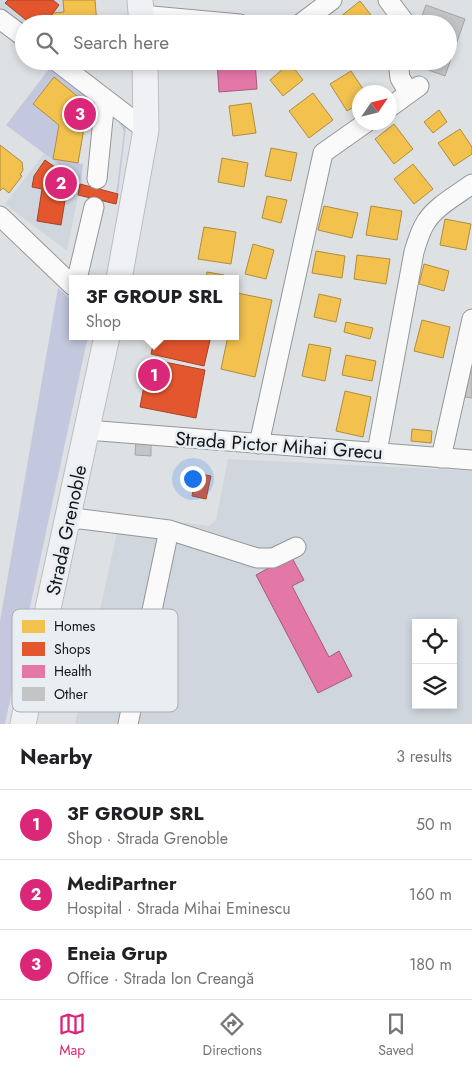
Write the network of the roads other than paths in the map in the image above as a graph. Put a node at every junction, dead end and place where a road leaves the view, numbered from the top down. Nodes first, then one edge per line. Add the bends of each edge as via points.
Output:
1 (332, 0) edge
2 (388, 0) edge
3 (311, 12) edge
4 (141, 13) edge
5 (159, 15) edge
6 (399, 15) edge
7 (0, 19) edge
8 (15, 30) edge
9 (68, 70) edge
10 (145, 70) edge
11 (399, 70) edge
12 (105, 99) junction
13 (397, 102) edge
14 (146, 130) junction
15 (356, 130) edge
16 (97, 180) dead end
17 (472, 184) edge
18 (94, 207) dead end
19 (0, 216) edge
20 (78, 275) edge
21 (120, 275) edge
22 (69, 282) edge
23 (472, 319) edge
24 (106, 340) edge
25 (87, 430) junction
26 (259, 444) junction
27 (377, 452) junction
28 (441, 458) junction
29 (472, 460) edge
30 (68, 520) junction
31 (170, 530) junction
32 (296, 547) dead end
33 (48, 609) edge
34 (153, 609) edge

1 - 3 street
2 - 6 street
4 - 5 street
7 - 8 street
9 - 12 street
10 - 14 main road
11 - 13 street via 400,78 414,90
12 - 14 street
12 - 16 street
14 - 21 main road
15 - 26 street via 323,154
17 - 27 street via 434,212 420,233
18 - 20 street
19 - 22 street
23 - 28 street
24 - 25 main road, Strada Grenoble
25 - 26 street, Strada Pictor Mihai Grecu
25 - 30 main road, Strada Grenoble
26 - 27 street, Strada Pictor Mihai Grecu
27 - 28 street, Strada Pictor Mihai Grecu
28 - 29 street, Strada Pictor Mihai Grecu
30 - 31 street
30 - 33 main road, Strada Grenoble
31 - 32 street via 257,558 273,558
31 - 34 street

